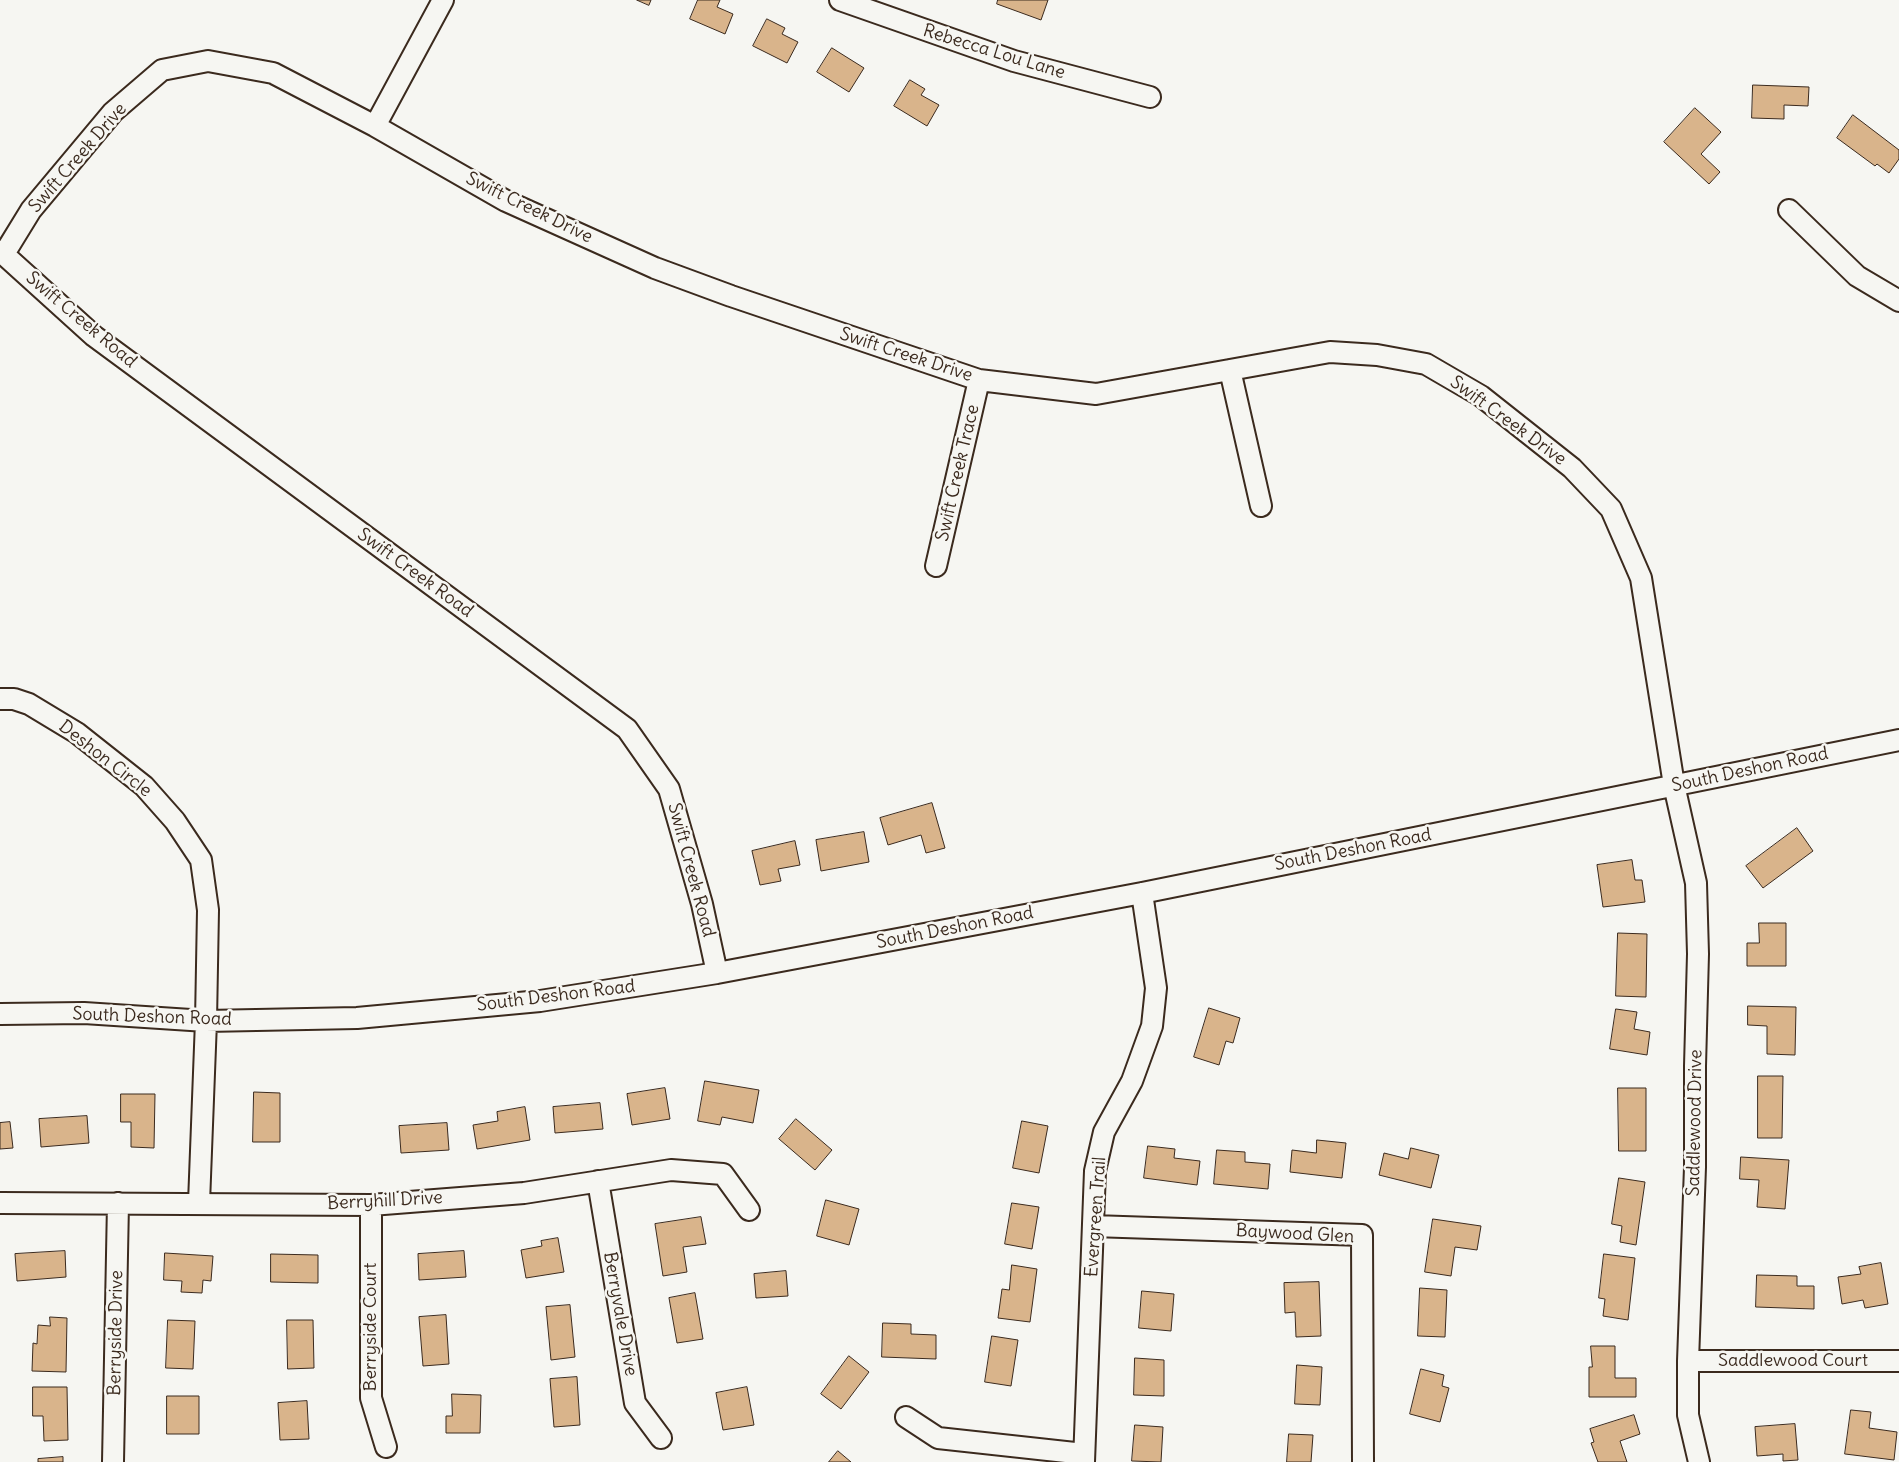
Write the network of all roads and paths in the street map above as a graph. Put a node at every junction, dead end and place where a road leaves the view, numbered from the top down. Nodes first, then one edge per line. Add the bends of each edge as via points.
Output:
1 (443, 0) edge
2 (840, 0) edge
3 (1150, 97) dead end
4 (375, 126) junction
5 (1789, 210) dead end
6 (2, 252) edge
7 (1899, 301) edge
8 (1230, 370) junction
9 (979, 380) junction
10 (1261, 506) dead end
11 (936, 566) dead end
12 (0, 699) edge
13 (1899, 740) edge
14 (1674, 785) junction
15 (1142, 893) junction
16 (717, 973) junction
17 (0, 1014) edge
18 (206, 1021) junction
19 (598, 1181) junction
20 (0, 1202) edge
21 (118, 1203) junction
22 (198, 1203) junction
23 (371, 1205) junction
24 (749, 1210) dead end
25 (1093, 1226) junction
26 (1688, 1361) junction
27 (1899, 1361) edge
28 (906, 1418) dead end
29 (661, 1438) dead end
30 (386, 1447) dead end
31 (1084, 1458) edge
32 (113, 1462) edge
33 (1363, 1462) edge
34 (1699, 1462) edge

1 - 4 street
2 - 3 street, Rebecca Lou Lane via 1014,61
4 - 6 street, Swift Creek Drive via 273,73 208,61 162,70 113,112 31,210
4 - 9 street, Swift Creek Drive via 506,201 655,268
5 - 7 street via 1857,276
6 - 16 street, Swift Creek Road via 94,336 627,729 669,790 702,904
8 - 9 street, Swift Creek Drive via 1096,394
8 - 10 street
8 - 14 street, Swift Creek Drive via 1330,352 1377,355 1426,364 1481,396 1572,468 1611,508 1641,578
9 - 11 street, Swift Creek Trace
12 - 18 street, Deshon Circle via 29,704 77,733 144,786 175,822 201,860 208,910
13 - 14 street, South Deshon Road
14 - 15 street, South Deshon Road
14 - 26 street, Saddlewood Drive via 1696,883 1698,954
15 - 16 street, South Deshon Road
15 - 25 street, Evergreen Trail via 1156,988 1152,1026 1132,1081 1104,1132 1095,1171
16 - 18 street, South Deshon Road via 540,1001 357,1018
17 - 18 street, South Deshon Road via 84,1013
18 - 22 street, Deshon Circle
19 - 23 street, Berryhill Drive via 524,1193
19 - 24 street, Berryhill Drive via 671,1170 723,1174
19 - 29 street, Berryvale Drive via 635,1403
20 - 21 street, Berryhill Drive
21 - 22 street, Berryhill Drive
21 - 32 street, Berryside Drive
22 - 23 street, Berryhill Drive
23 - 30 street, Berryside Court via 370,1398
25 - 31 street, Evergreen Trail
25 - 33 street, Baywood Glen via 1362,1234
26 - 27 street, Saddlewood Court
26 - 34 street, Saddlewood Drive via 1688,1415
28 - 31 street via 938,1438

